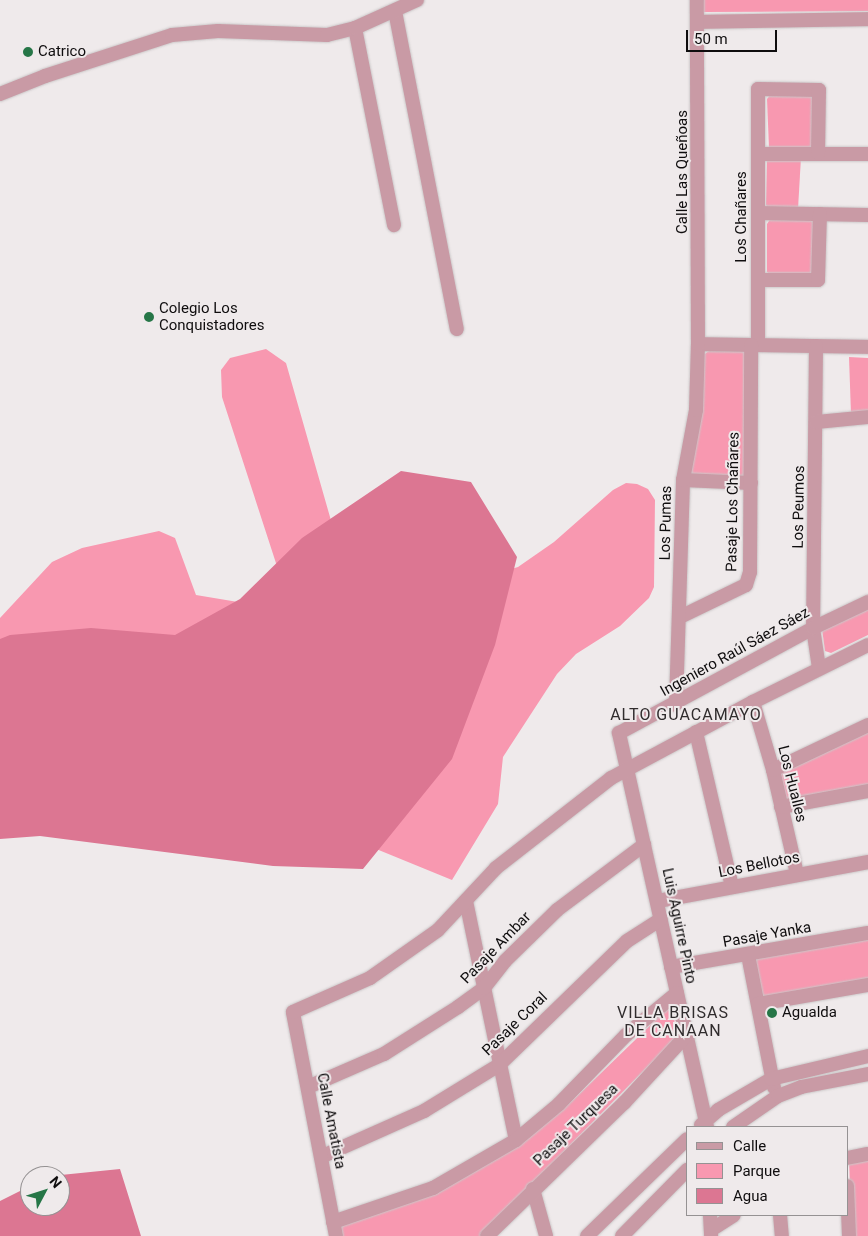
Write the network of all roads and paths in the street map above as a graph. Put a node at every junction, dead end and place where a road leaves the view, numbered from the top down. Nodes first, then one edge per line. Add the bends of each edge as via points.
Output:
1 (417, 0) edge
2 (698, 0) edge
3 (395, 11) junction
4 (868, 20) edge
5 (699, 22) junction
6 (354, 28) junction
7 (0, 94) edge
8 (818, 153) junction
9 (758, 154) junction
10 (868, 154) edge
11 (758, 213) junction
12 (820, 214) junction
13 (868, 215) edge
14 (394, 225) dead end
15 (758, 280) junction
16 (457, 329) dead end
17 (698, 344) junction
18 (754, 345) junction
19 (816, 346) junction
20 (868, 347) edge
21 (868, 417) edge
22 (816, 422) junction
23 (683, 480) junction
24 (751, 483) junction
25 (868, 602) edge
26 (680, 617) junction
27 (813, 628) junction
28 (868, 646) edge
29 (819, 668) junction
30 (753, 702) junction
31 (676, 704) junction
32 (868, 725) edge
33 (696, 732) junction
34 (619, 733) joint
35 (627, 770) junction
36 (773, 770) junction
37 (868, 791) edge
38 (781, 807) junction
39 (644, 845) junction
40 (868, 862) edge
41 (797, 874) junction
42 (732, 887) junction
43 (466, 901) junction
44 (658, 901) junction
45 (661, 919) junction
46 (868, 933) edge
47 (748, 955) junction
48 (672, 967) junction
49 (868, 985) edge
50 (484, 988) junction
51 (677, 993) junction
52 (758, 1004) junction
53 (685, 1037) junction
54 (868, 1056) edge
55 (499, 1065) junction
56 (868, 1074) edge
57 (771, 1078) junction
58 (308, 1087) junction
59 (778, 1096) junction
60 (704, 1125) edge
61 (733, 1126) edge
62 (686, 1139) edge
63 (516, 1140) junction
64 (868, 1154) edge
65 (322, 1156) junction
66 (848, 1158) edge
67 (686, 1171) edge
68 (533, 1189) junction
69 (848, 1211) edge
70 (710, 1216) edge
71 (733, 1216) edge
72 (780, 1216) edge
73 (333, 1222) junction
74 (711, 1233) edge
75 (336, 1236) edge
76 (487, 1236) edge
77 (546, 1236) edge
78 (587, 1236) edge
79 (622, 1236) edge
80 (782, 1236) edge
81 (849, 1236) edge

1 - 3 street
2 - 5 street, Calle Las Queñoas
3 - 6 street
3 - 16 street
4 - 5 street
5 - 17 street, Calle Las Queñoas
6 - 7 street via 327,35 218,31 172,35
6 - 14 street
8 - 9 street
8 - 9 street, Los Chañares via 819,90 758,89
8 - 10 street
9 - 11 street, Los Chañares
11 - 12 street
11 - 15 street, Los Chañares
12 - 13 street
12 - 15 street via 818,280
15 - 18 street, Los Chañares
17 - 18 street
17 - 23 street, Los Pumas via 696,410
18 - 19 street
18 - 24 street, Pasaje Los Chañares
19 - 20 street
19 - 22 street, Los Peumos
21 - 22 street
22 - 27 street, Los Peumos
23 - 24 street
23 - 26 street, Los Pumas
24 - 26 street, Pasaje Los Chañares via 750,572 746,585
25 - 27 street, Ingeniero Raúl Sáez Sáez
26 - 31 street, Los Pumas
27 - 29 street, Los Peumos
27 - 31 street, Ingeniero Raúl Sáez Sáez
28 - 29 street
29 - 30 street
30 - 33 street
30 - 36 street, Los Hualles
31 - 34 street, Ingeniero Raúl Sáez Sáez
32 - 36 street
33 - 35 street
33 - 42 street
34 - 35 street, Luis Aguirre Pinto
35 - 39 street, Luis Aguirre Pinto
35 - 43 street via 611,778 525,844 496,868
36 - 38 street, Los Hualles
37 - 38 street
38 - 41 street, Los Hualles
39 - 44 street, Luis Aguirre Pinto
39 - 50 street, Pasaje Ambar via 557,910 505,961
40 - 41 street, Los Bellotos
41 - 42 street, Los Bellotos
42 - 44 street, Los Bellotos
43 - 50 street
43 - 58 street, Calle Amatista via 438,930 370,978 293,1012
44 - 45 street, Luis Aguirre Pinto
45 - 48 street, Luis Aguirre Pinto
45 - 55 street, Pasaje Coral via 627,941
46 - 47 street, Pasaje Yanka
47 - 48 street, Pasaje Yanka
47 - 52 street
48 - 51 street, Luis Aguirre Pinto
49 - 52 street
50 - 55 street
50 - 58 street, Pasaje Ambar via 410,1039
51 - 53 street, Luis Aguirre Pinto
51 - 63 street via 626,1035 559,1104
52 - 57 street
53 - 60 street, Luis Aguirre Pinto
53 - 68 street, Pasaje Turquesa via 624,1103
54 - 57 street via 839,1060
55 - 63 street
55 - 65 street, Pasaje Coral via 424,1111
56 - 59 street via 800,1087
57 - 59 street
57 - 60 street
58 - 65 street, Calle Amatista
59 - 61 street
62 - 78 street
63 - 73 street via 433,1188
64 - 66 street
65 - 73 street, Calle Amatista
67 - 79 street
68 - 76 street, Pasaje Turquesa
68 - 77 street
69 - 81 street
70 - 74 street
71 - 74 street
72 - 80 street
73 - 75 street, Calle Amatista

